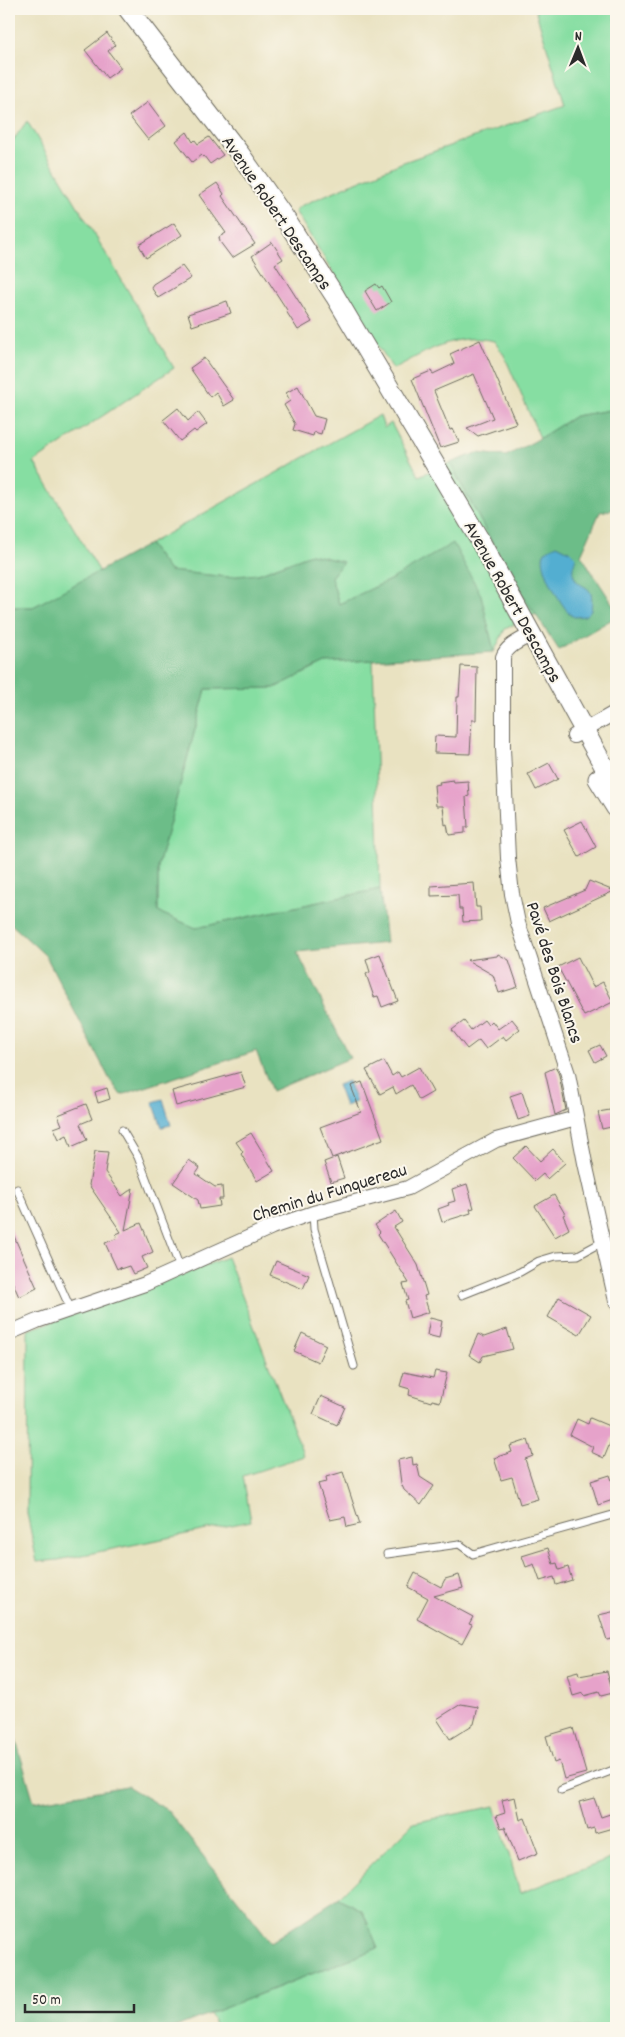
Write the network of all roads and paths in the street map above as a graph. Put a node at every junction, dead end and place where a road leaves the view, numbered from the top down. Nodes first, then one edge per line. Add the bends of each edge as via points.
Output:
1 (128, 9) edge
2 (527, 637) junction
3 (616, 712) edge
4 (580, 733) junction
5 (608, 781) edge
6 (616, 808) edge
7 (576, 1118) junction
8 (122, 1130) dead end
9 (17, 1190) dead end
10 (313, 1213) junction
11 (602, 1242) junction
12 (180, 1268) junction
13 (462, 1295) dead end
14 (616, 1301) edge
15 (71, 1310) junction
16 (9, 1333) edge
17 (354, 1366) dead end
18 (616, 1514) edge
19 (387, 1554) dead end
20 (616, 1769) edge
21 (562, 1790) dead end

1 - 2 main road, Avenue Robert Descamps via 266,190 335,296 413,426
2 - 4 main road, Avenue Robert Descamps
2 - 7 street, Pavé des Bois Blancs via 506,651 503,657 503,748 509,875 518,923 562,1052
3 - 4 street
4 - 5 main road, Avenue Robert Descamps
5 - 6 main road, Avenue Robert Descamps
7 - 10 street, Chemin du Funquereau via 496,1140 397,1192
7 - 11 street, Pavé des Bois Blancs
8 - 12 lane via 138,1157
9 - 15 lane
10 - 12 street, Chemin du Funquereau via 260,1231
10 - 17 lane via 314,1229
11 - 13 lane via 578,1254 539,1261
11 - 14 street, Pavé des Bois Blancs
12 - 15 street, Chemin du Funquereau
15 - 16 street, Chemin du Funquereau
18 - 19 lane via 473,1554 459,1544
20 - 21 lane

